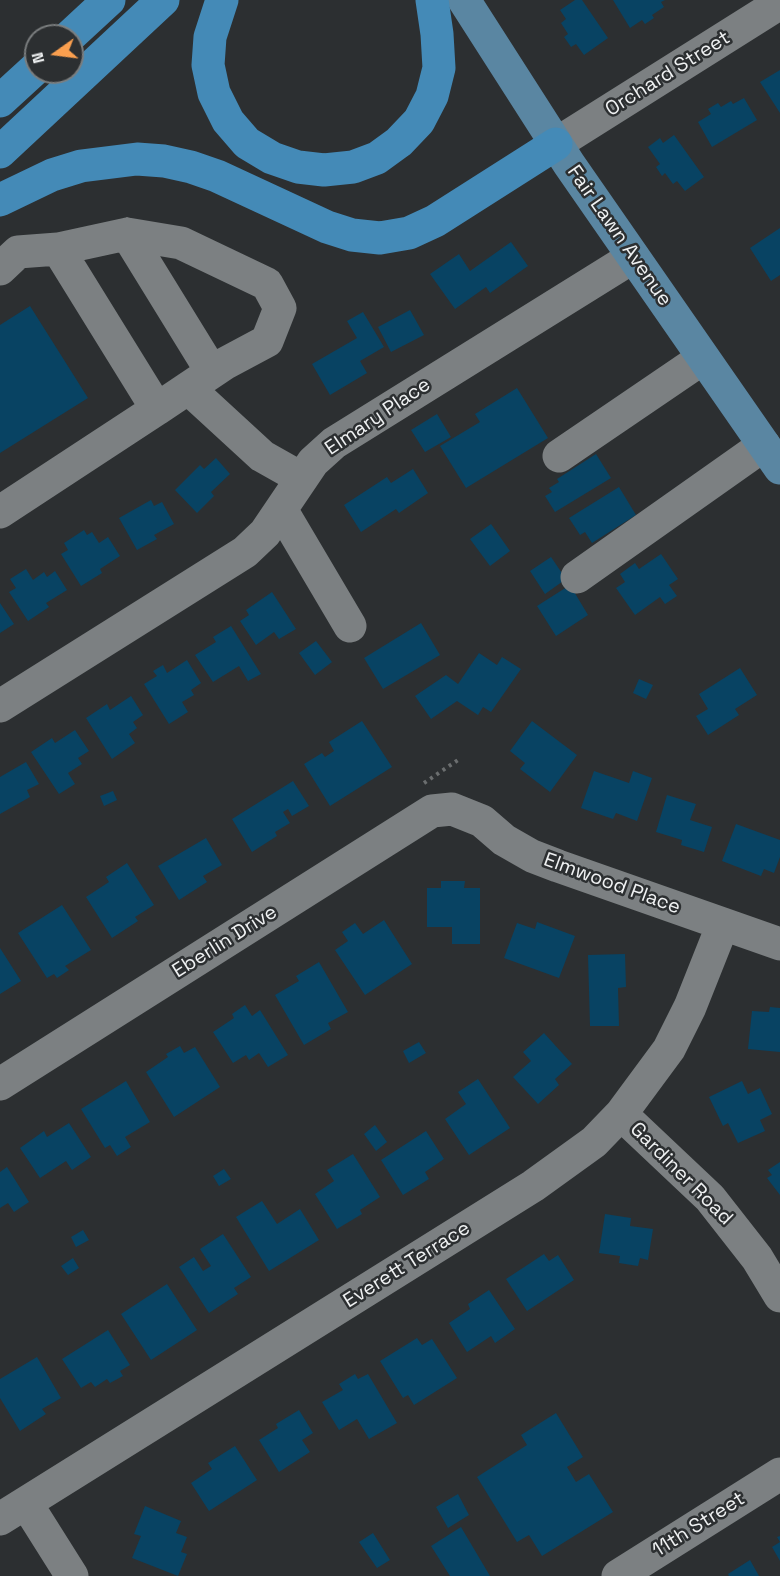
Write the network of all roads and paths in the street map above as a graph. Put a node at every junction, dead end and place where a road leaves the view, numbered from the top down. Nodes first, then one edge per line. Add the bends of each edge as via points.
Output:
1 (109, 0) edge
2 (163, 0) edge
3 (222, 0) edge
4 (432, 0) edge
5 (471, 2) edge
6 (780, 3) edge
7 (83, 24) edge
8 (24, 79) edge
9 (0, 101) edge
10 (556, 144) junction
11 (0, 152) edge
12 (0, 200) edge
13 (127, 234) junction
14 (58, 249) junction
15 (633, 257) junction
16 (0, 269) edge
17 (703, 358) junction
18 (200, 380) junction
19 (157, 409) junction
20 (559, 456) dead end
21 (772, 457) edge
22 (301, 478) junction
23 (282, 511) junction
24 (0, 512) edge
25 (577, 577) dead end
26 (350, 626) dead end
27 (0, 706) edge
28 (458, 760) dead end
29 (423, 789) dead end
30 (452, 809) joint
31 (723, 924) junction
32 (780, 944) edge
33 (0, 1084) edge
34 (621, 1114) junction
35 (780, 1296) edge
36 (780, 1474) edge
37 (13, 1511) edge
38 (72, 1576) edge
39 (618, 1576) edge

1 - 7 highway
2 - 11 highway
3 - 4 highway via 210,37 208,64 214,93 228,121 247,143 272,158 324,170 353,167 377,158 419,121 432,96 439,68
5 - 10 main road, Fair Lawn Avenue
6 - 10 street, Orchard Street
8 - 9 highway
10 - 12 highway via 435,221 409,233 380,238 327,227 218,176 164,161 137,159 81,166
10 - 15 main road, Fair Lawn Avenue
13 - 14 street
13 - 18 street
13 - 18 street via 181,243 267,284 280,308 267,341
14 - 16 street via 18,252
14 - 19 street
15 - 17 main road, Fair Lawn Avenue
15 - 22 street, Elmary Place via 358,426 313,462
17 - 20 street
17 - 21 main road, Fair Lawn Avenue
18 - 19 street
18 - 22 street via 262,456
19 - 24 street
21 - 25 street
22 - 23 street, Elmary Place
23 - 26 street
23 - 27 street, Elmary Place via 265,533 231,562
28 - 29 path via 422,784
30 - 31 street, Elmwood Place via 482,820 504,840 532,856
30 - 33 street, Eberlin Drive via 432,811
31 - 32 street, Elmwood Place
31 - 34 street, Everett Terrace via 669,1049
34 - 35 street, Gardiner Road via 710,1198 757,1258
34 - 37 street, Everett Terrace via 594,1142 533,1186
36 - 39 street, 11th Street
37 - 38 street

